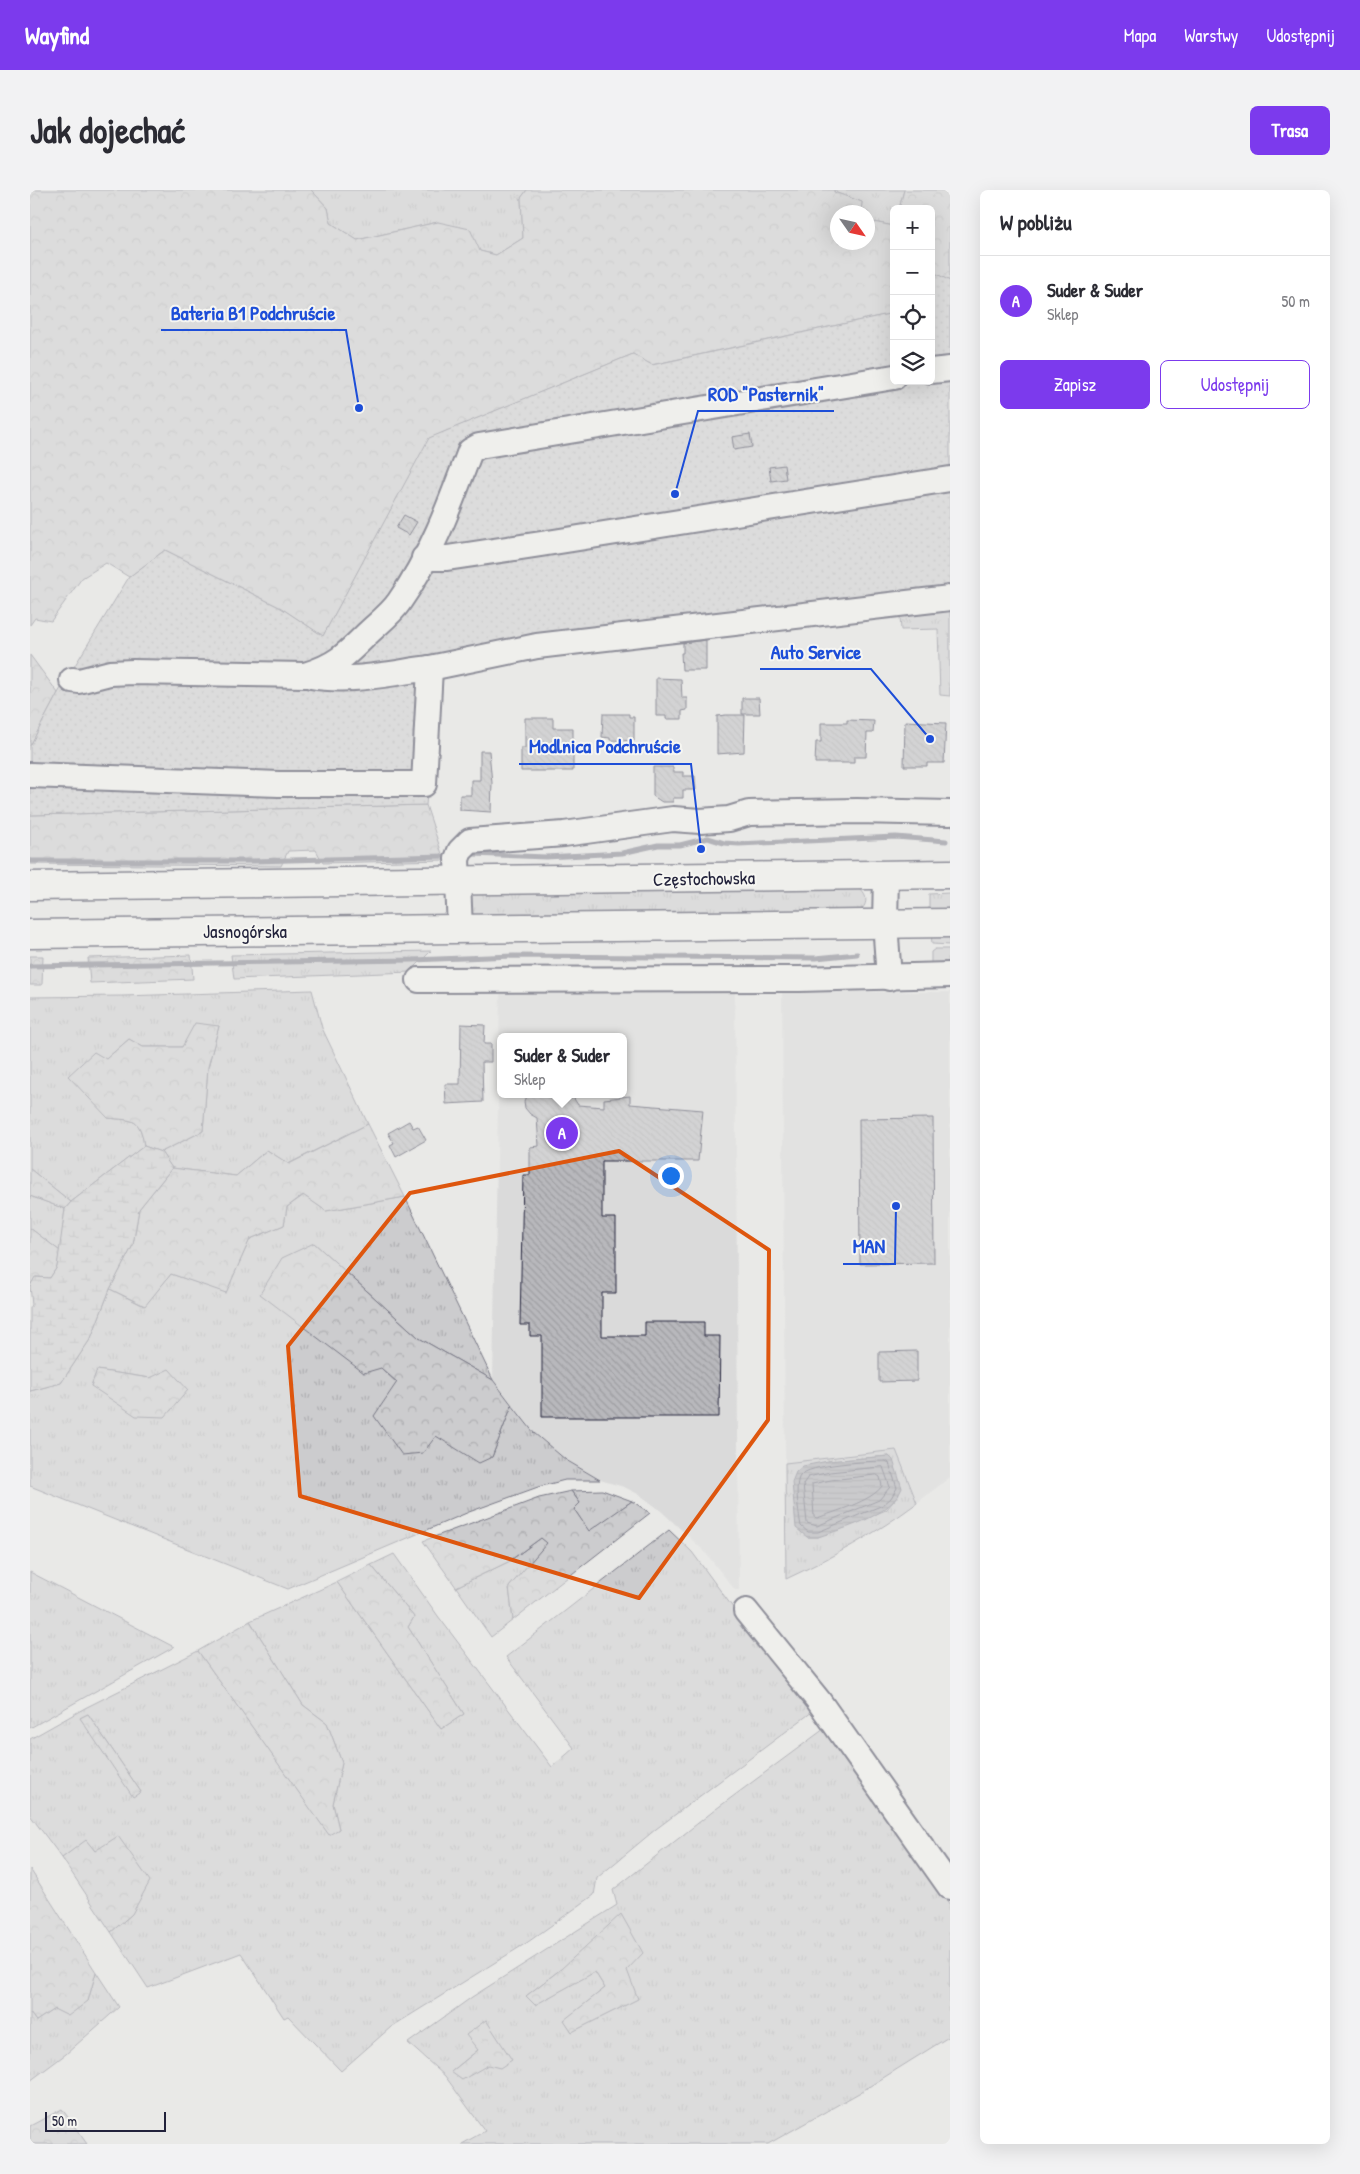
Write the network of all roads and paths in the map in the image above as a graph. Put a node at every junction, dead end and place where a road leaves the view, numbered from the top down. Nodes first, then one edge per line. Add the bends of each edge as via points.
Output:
1 (950, 369) edge
2 (935, 371) edge
3 (890, 378) edge
4 (950, 479) edge
5 (424, 558) junction
6 (950, 598) edge
7 (430, 668) junction
8 (305, 675) junction
9 (72, 680) dead end
10 (30, 775) edge
11 (950, 813) edge
12 (950, 874) edge
13 (886, 875) junction
14 (458, 881) junction
15 (30, 886) edge
16 (885, 923) junction
17 (950, 923) edge
18 (460, 930) junction
19 (30, 934) edge
20 (950, 976) edge
21 (889, 978) junction
22 (419, 980) dead end
23 (746, 1611) dead end
24 (950, 1887) edge

1 - 2 street
3 - 5 street via 479,446 470,451 450,504
4 - 5 street via 541,544 447,558
5 - 8 street via 398,603 342,659
6 - 7 street via 537,646
7 - 8 street via 359,678 327,679
7 - 10 street via 424,784 279,784
8 - 9 street via 142,671
11 - 14 street via 749,813 729,818 673,819 564,834 470,841 457,859
12 - 13 main road, Częstochowska
13 - 14 main road, Częstochowska
13 - 16 street
14 - 15 main road
14 - 18 street
16 - 17 main road
16 - 18 main road
16 - 21 street
18 - 19 main road, Jasnogórska
20 - 21 street
21 - 22 street
23 - 24 street via 818,1700

